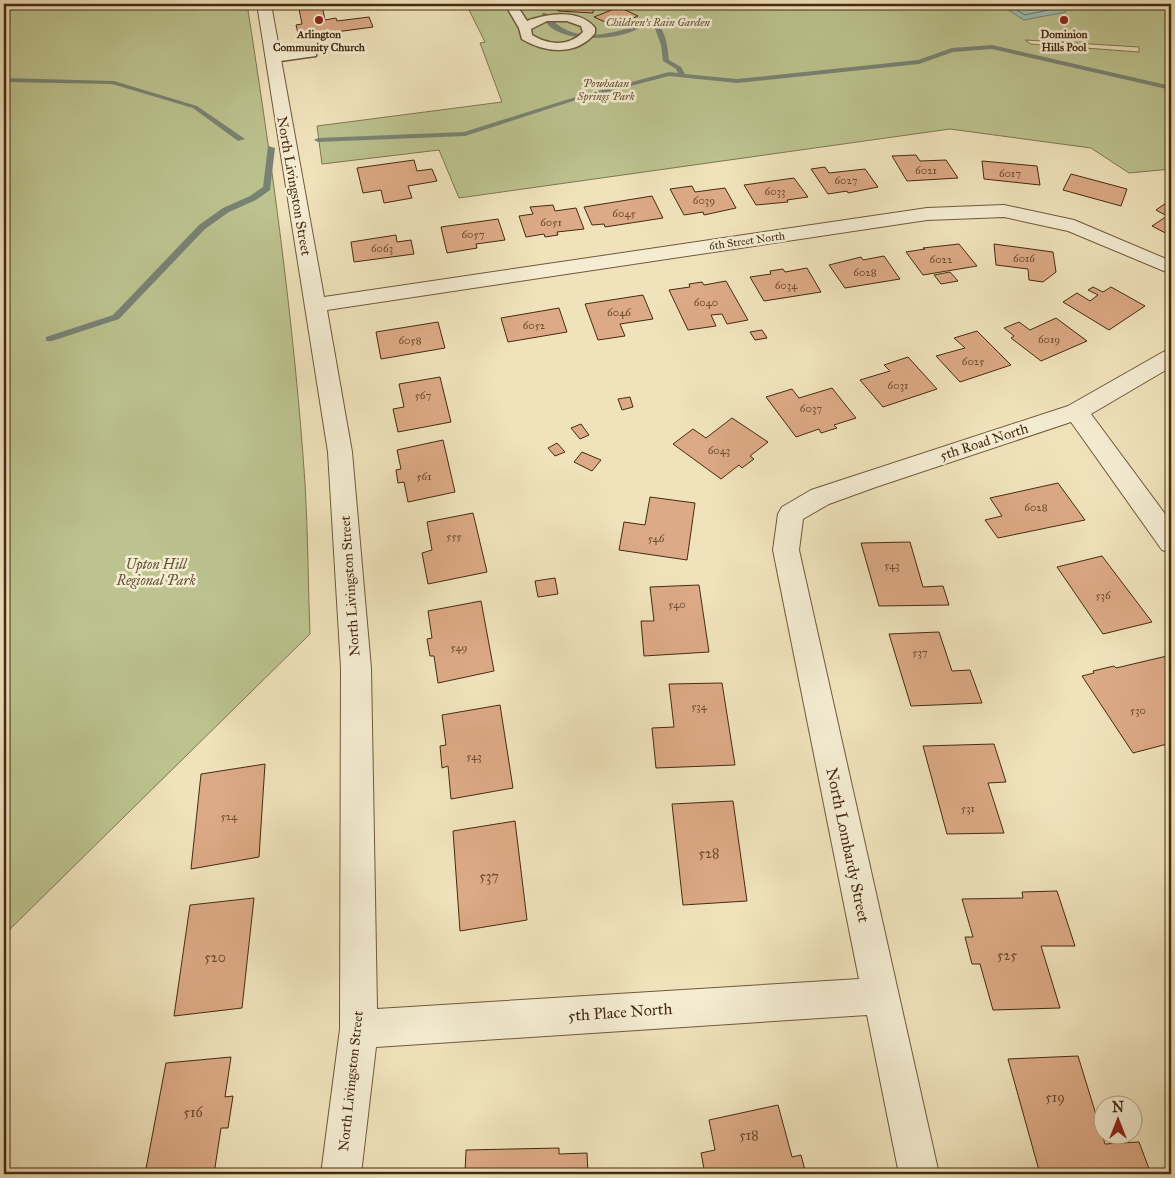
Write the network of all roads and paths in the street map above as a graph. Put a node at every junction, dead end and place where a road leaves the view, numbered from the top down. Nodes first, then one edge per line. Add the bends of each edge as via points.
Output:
1 (264, 4) edge
2 (511, 4) edge
3 (525, 28) junction
4 (312, 53) dead end
5 (274, 58) junction
6 (1171, 268) edge
7 (315, 305) junction
8 (1171, 357) edge
9 (1076, 412) junction
10 (791, 514) joint
11 (1171, 542) edge
12 (881, 996) junction
13 (359, 1029) junction
14 (341, 1174) edge
15 (919, 1174) edge

1 - 5 street, North Livingston Street
2 - 3 lane
3 - 3 lane via 526,37 548,46 578,43 589,33 585,24 568,18 546,18
4 - 5 lane
5 - 7 street, North Livingston Street
6 - 7 street, 6th Street North via 1074,226 1004,211 927,214
7 - 13 street, North Livingston Street via 340,452 356,668
8 - 9 street, 5th Road North
9 - 10 street, 5th Road North via 866,480 820,497
9 - 11 street
10 - 12 street, North Lombardy Street via 786,550
12 - 13 street, 5th Place North
12 - 15 street, North Lombardy Street
13 - 14 street, North Livingston Street

